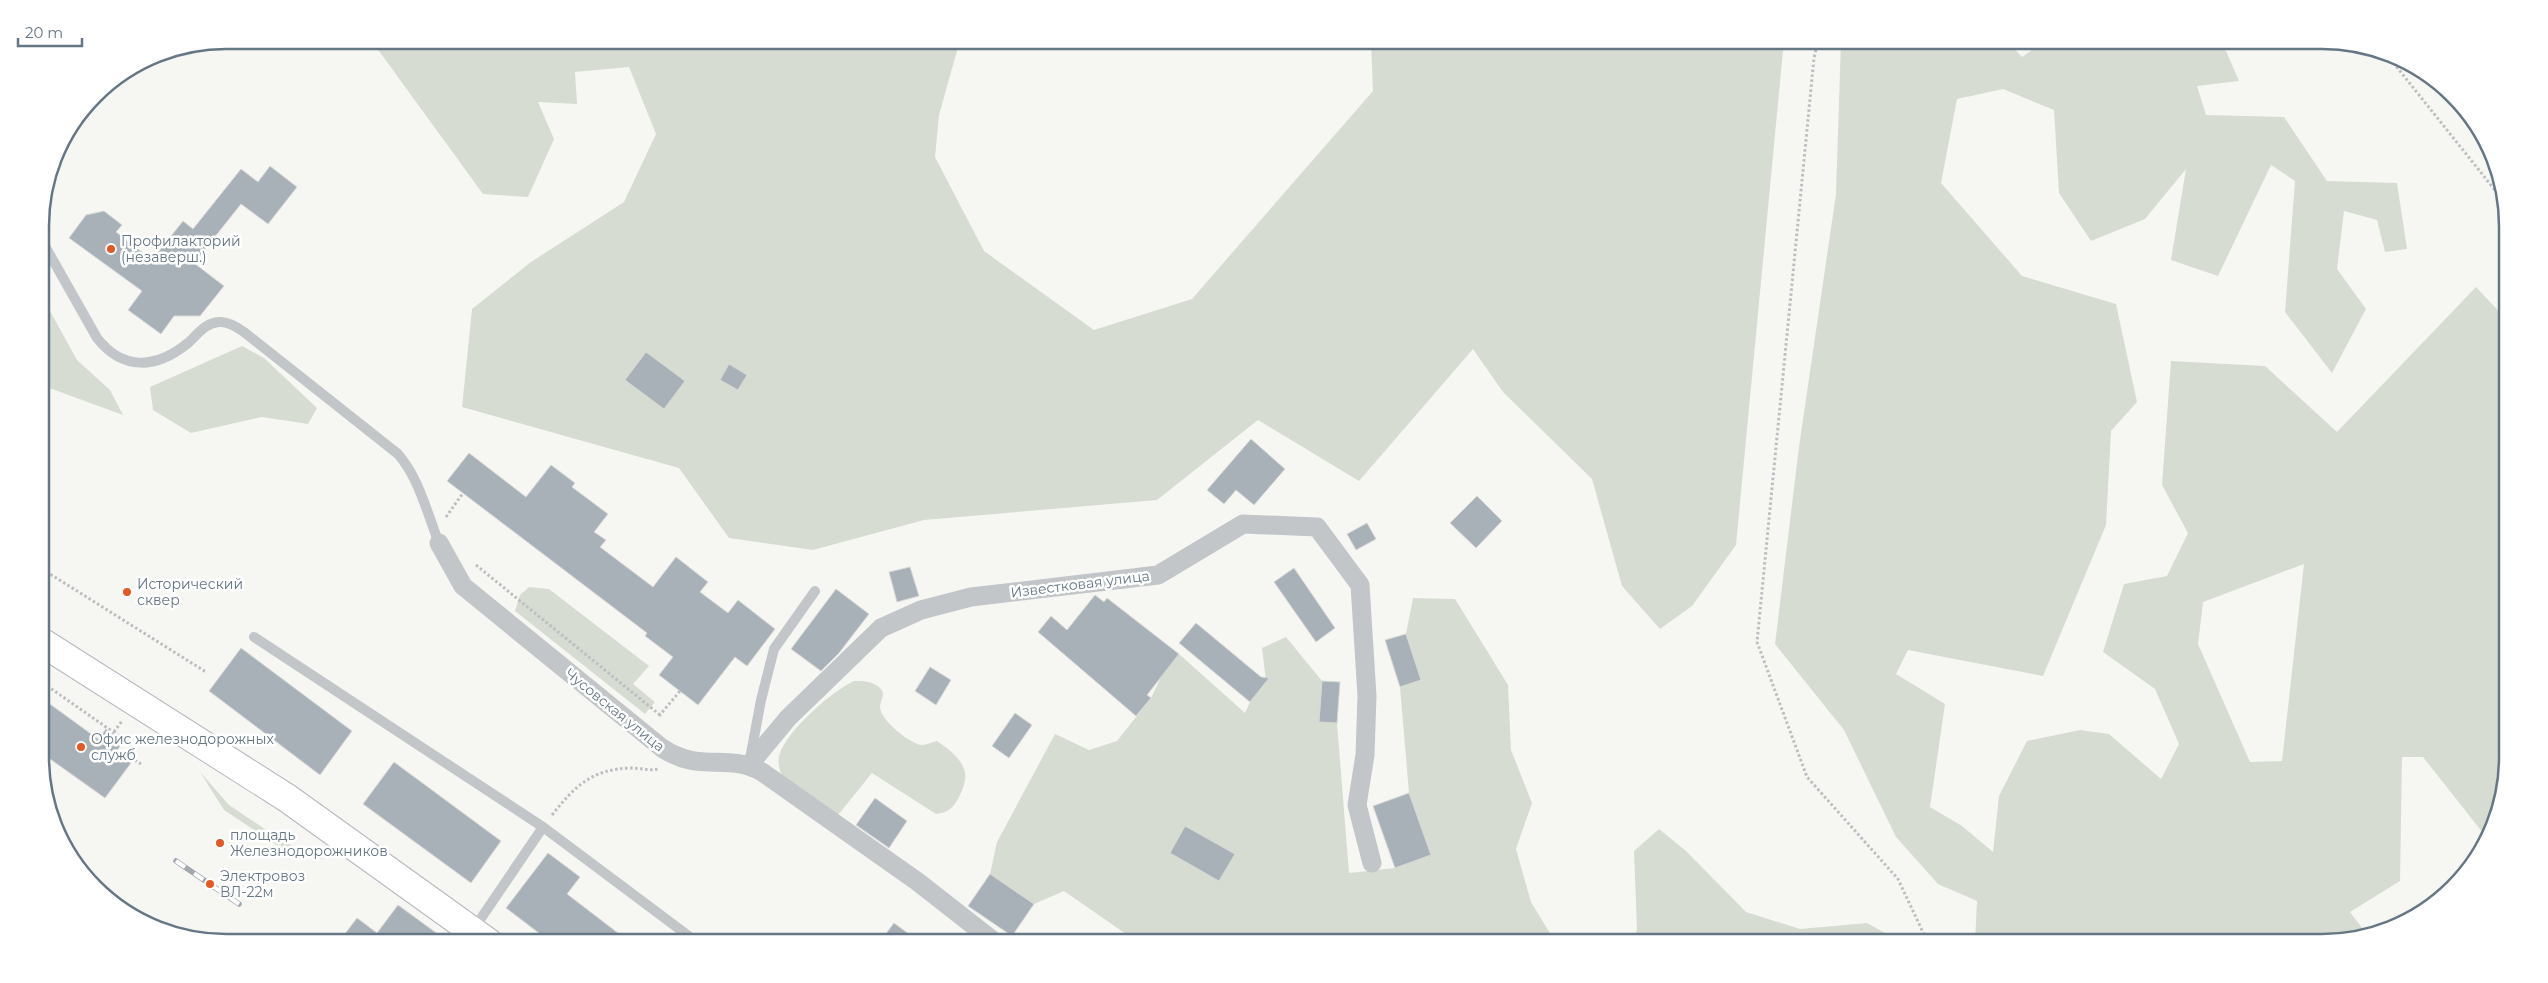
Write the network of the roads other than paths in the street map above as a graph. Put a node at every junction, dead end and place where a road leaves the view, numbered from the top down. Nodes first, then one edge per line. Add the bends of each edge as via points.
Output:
1 (49, 255) edge
2 (437, 537) joint
3 (815, 592) dead end
4 (254, 637) dead end
5 (49, 647) edge
6 (749, 764) junction
7 (543, 827) junction
8 (1372, 863) dead end
9 (477, 934) edge
10 (483, 934) edge
11 (686, 934) edge
12 (984, 934) edge

1 - 2 lane via 97,338 108,351 131,363 165,356 210,324 220,321 234,325 398,454 410,470
2 - 6 street, Чусовская улица via 463,586 676,757 705,764
3 - 6 lane via 774,649 760,700
4 - 7 lane
5 - 9 street via 287,798
6 - 8 street, Известковая улица via 788,718 825,685 867,639 900,618 971,597 1158,575 1243,524 1317,527 1360,585 1367,696 1365,755 1357,805
6 - 12 street via 918,882
7 - 10 lane
7 - 11 lane

